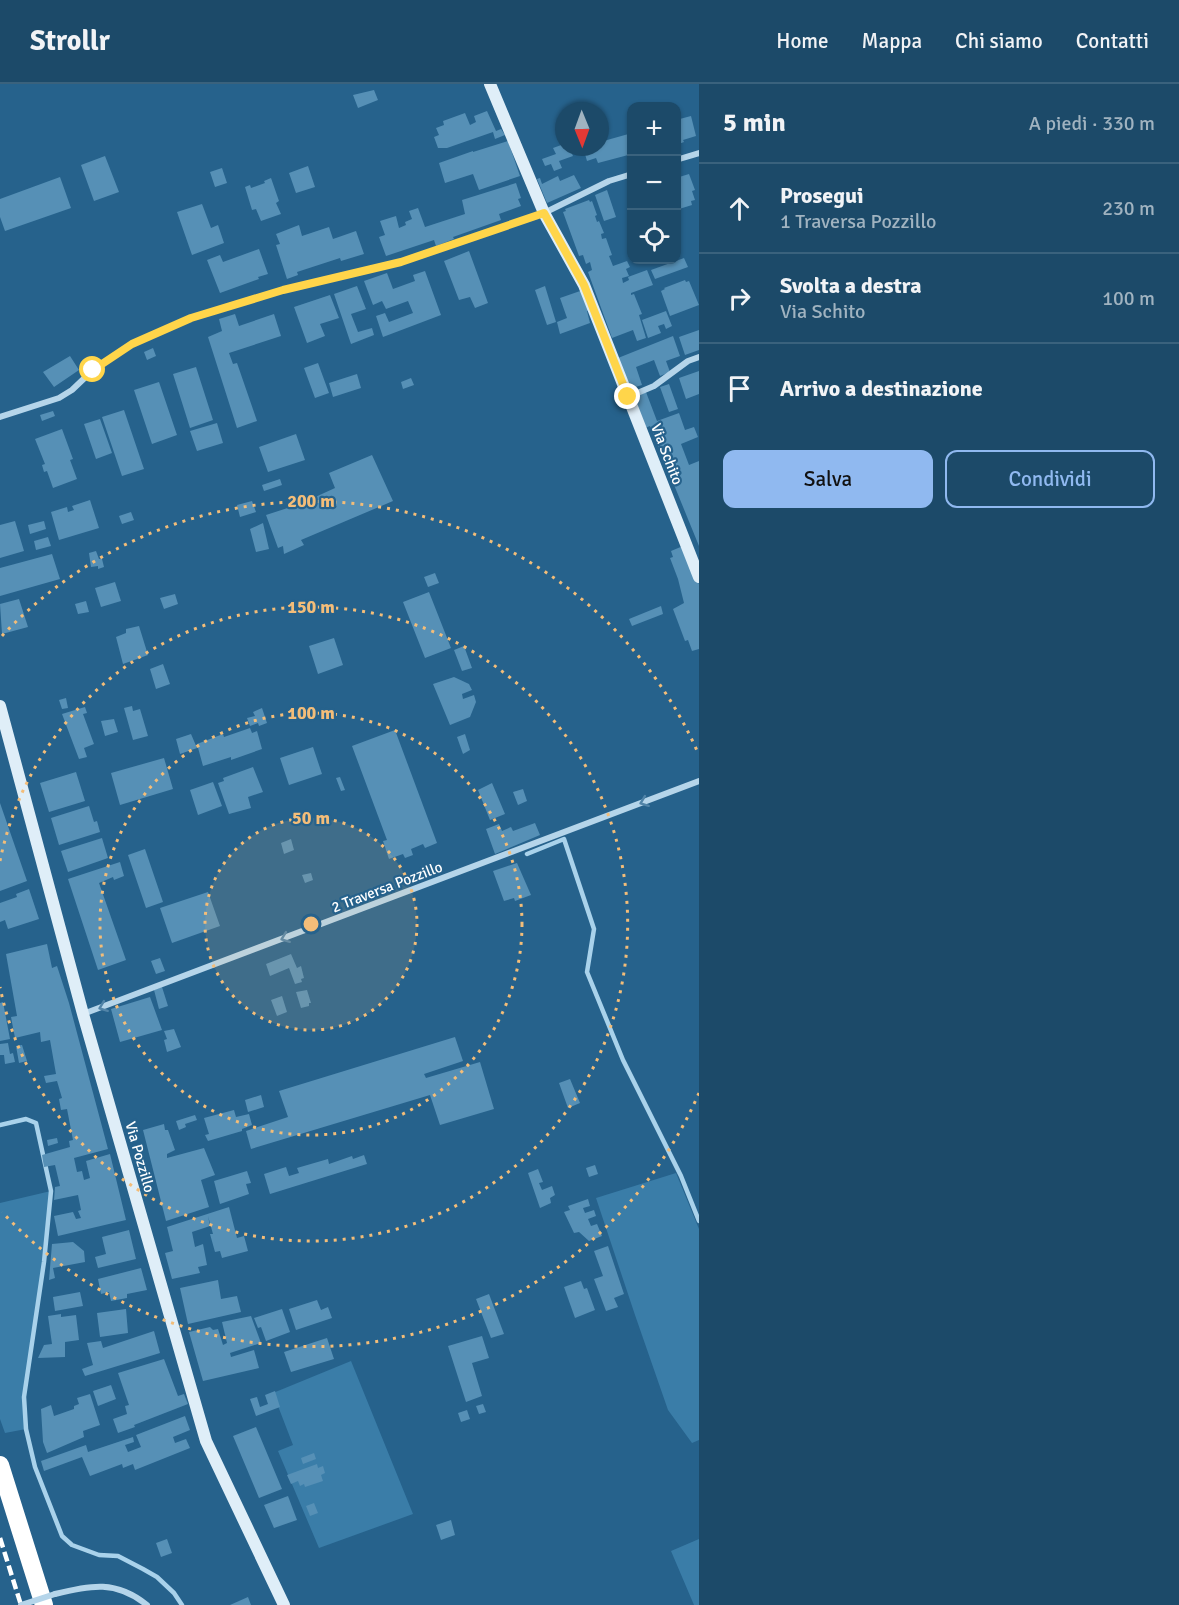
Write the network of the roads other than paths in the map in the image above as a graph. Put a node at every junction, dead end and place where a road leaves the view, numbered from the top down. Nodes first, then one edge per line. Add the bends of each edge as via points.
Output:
1 (490, 84) edge
2 (699, 153) edge
3 (681, 158) edge
4 (627, 176) edge
5 (544, 213) junction
6 (699, 357) edge
7 (628, 397) junction
8 (0, 417) edge
9 (699, 577) edge
10 (0, 706) edge
11 (699, 781) edge
12 (83, 1014) junction
13 (0, 1465) edge
14 (50, 1600) edge
15 (21, 1605) edge
16 (147, 1605) edge
17 (284, 1605) edge

1 - 5 main road, Via Schito
2 - 3 street
4 - 5 street
5 - 7 main road, Via Schito via 584,285
5 - 8 street via 401,262 283,290 191,318 132,344 59,398
6 - 7 street via 654,387
7 - 9 main road, Via Schito
10 - 12 main road, Via Pozzillo
11 -> 12 street, 2 Traversa Pozzillo
12 - 17 main road, Via Pozzillo via 206,1441
13 - 14 highway
14 - 15 street, bridge
14 - 16 street via 74,1589 106,1586

